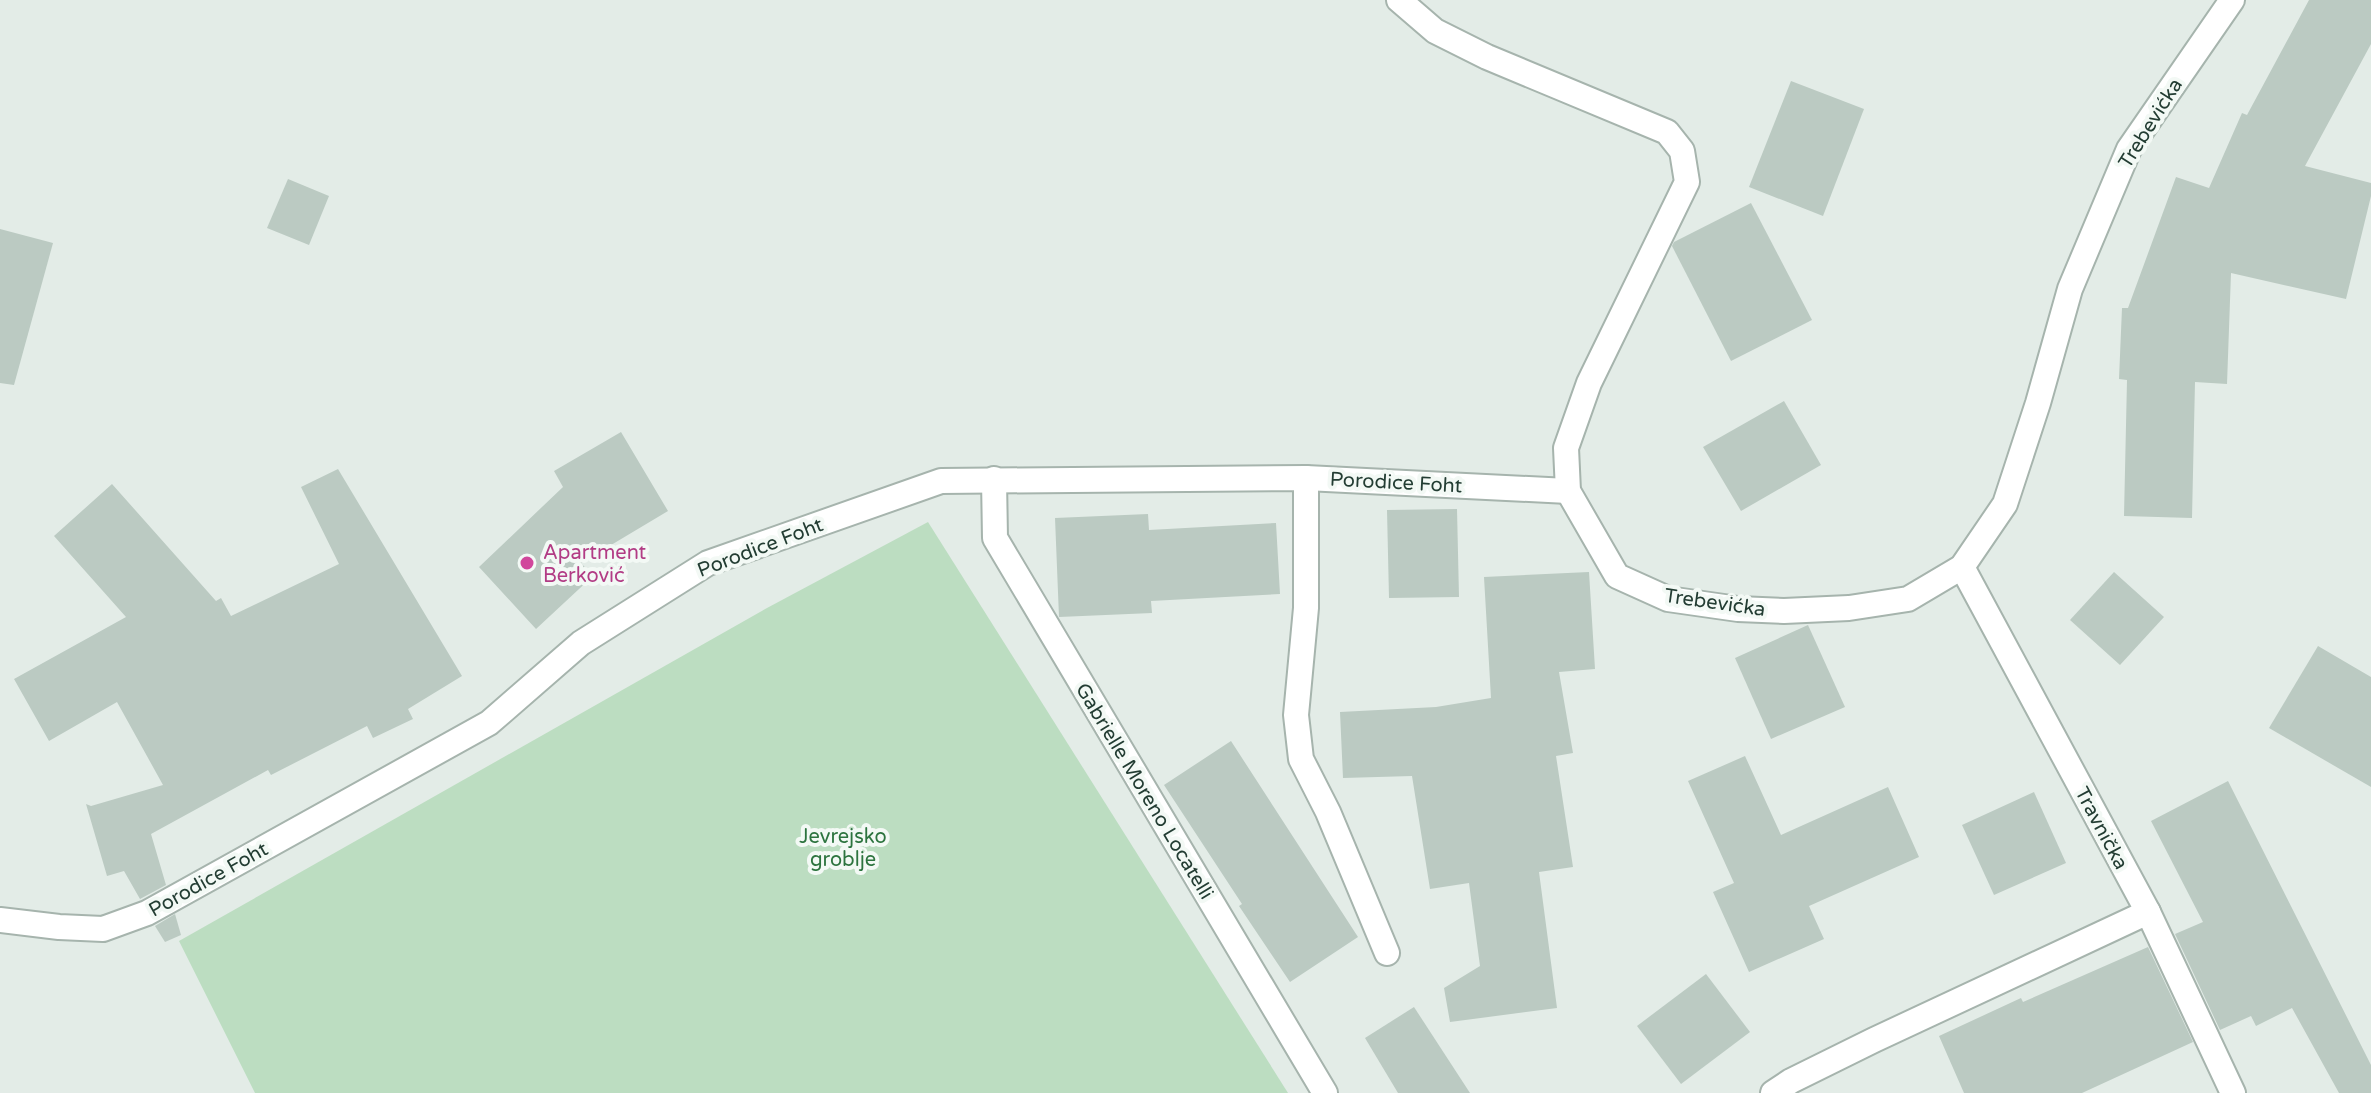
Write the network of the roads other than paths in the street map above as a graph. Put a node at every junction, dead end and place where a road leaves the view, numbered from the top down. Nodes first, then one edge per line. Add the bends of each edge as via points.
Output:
1 (1399, 0) edge
2 (2232, 0) edge
3 (1306, 478) junction
4 (994, 479) junction
5 (1568, 491) junction
6 (1962, 567) junction
7 (2148, 912) junction
8 (0, 920) edge
9 (1387, 953) dead end
10 (1325, 1093) edge
11 (1773, 1093) edge
12 (2233, 1093) edge

1 - 5 street, Trebevićka via 1435,31 1667,132 1682,151 1687,182 1589,383 1566,448
2 - 6 street, Trebevićka via 2129,149 2070,289 2005,504
3 - 4 street, Porodice Foht
3 - 5 street, Porodice Foht
3 - 9 street via 1306,608 1296,715 1301,759
4 - 8 street, Porodice Foht via 941,481 708,563 581,643 489,723 147,913 103,929
4 - 10 street, Gabrielle Moreno Locatelli via 995,538
5 - 6 street, Trebevićka via 1617,576 1668,599 1784,611 1849,608 1908,599
6 - 7 street, Travnička
7 - 11 street
7 - 12 street, Travnička

